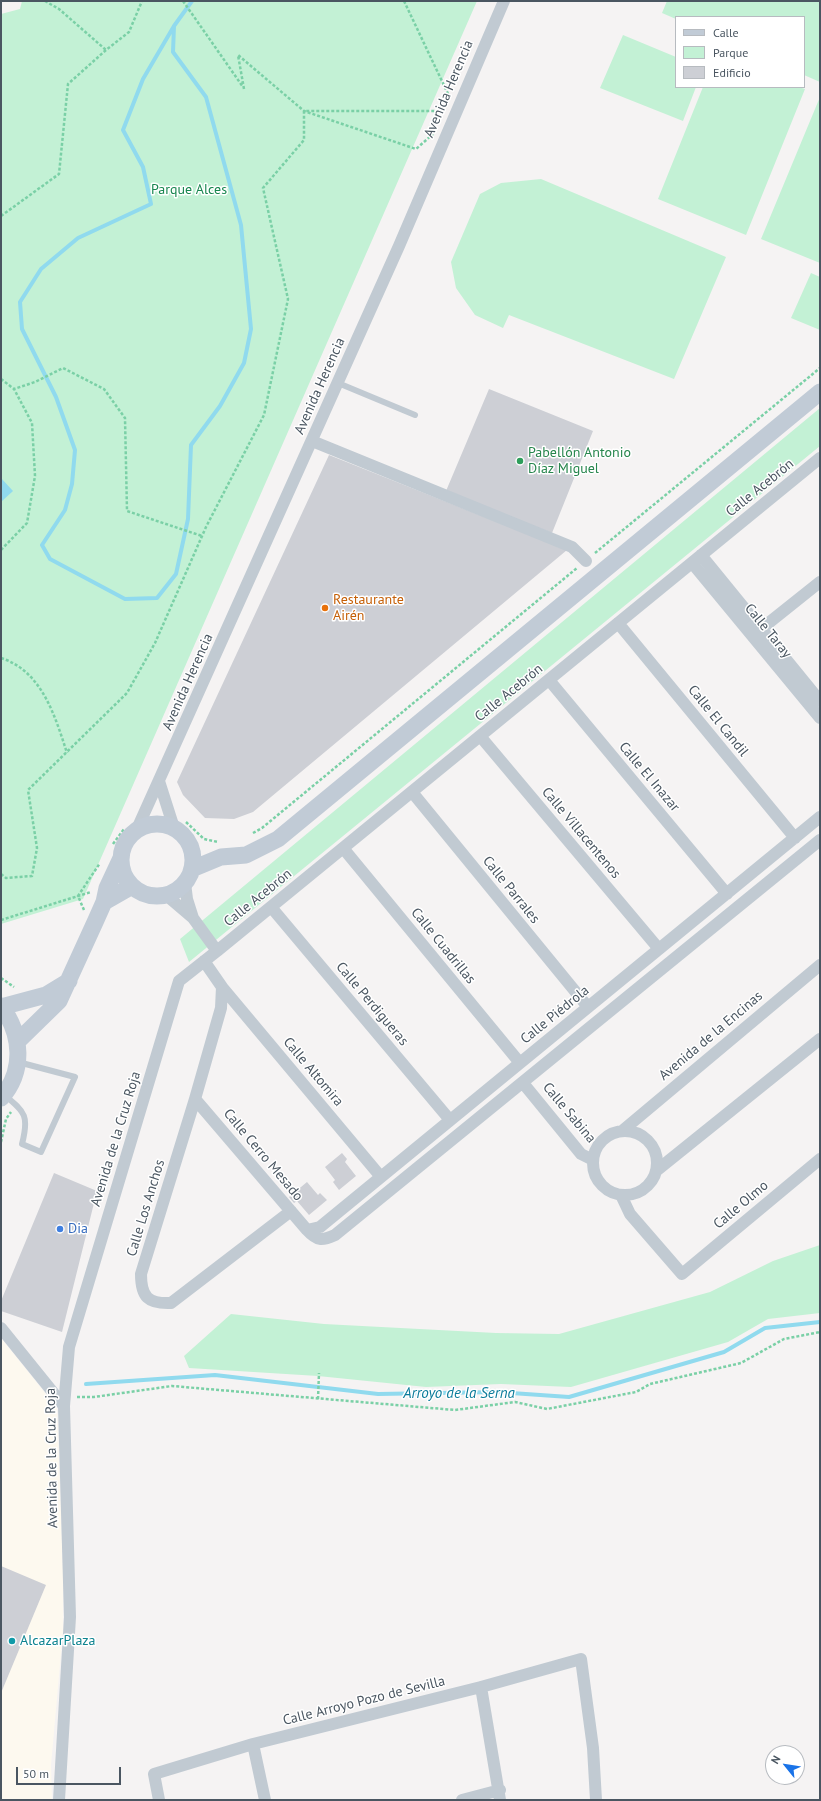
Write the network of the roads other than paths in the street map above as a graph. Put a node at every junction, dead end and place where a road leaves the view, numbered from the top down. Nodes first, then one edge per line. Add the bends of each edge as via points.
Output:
1 (504, 1) edge
2 (338, 383) junction
3 (820, 392) edge
4 (415, 415) dead end
5 (312, 441) junction
6 (820, 458) edge
7 (696, 559) junction
8 (586, 561) road end
9 (820, 582) edge
10 (618, 623) junction
11 (761, 629) junction
12 (549, 680) junction
13 (820, 701) edge
14 (820, 718) edge
15 (480, 736) junction
16 (159, 781) junction
17 (412, 792) junction
18 (820, 817) edge
19 (179, 823) junction
20 (131, 828) junction
21 (795, 838) junction
22 (820, 840) edge
23 (189, 842) junction
24 (343, 848) junction
25 (221, 850) junction
26 (117, 852) junction
27 (188, 876) junction
28 (132, 886) junction
29 (727, 894) junction
30 (105, 895) junction
31 (166, 895) junction
32 (271, 907) junction
33 (193, 918) junction
34 (659, 949) junction
35 (217, 951) junction
36 (204, 961) junction
37 (820, 965) edge
38 (70, 979) junction
39 (222, 987) junction
40 (1, 1006) edge
41 (588, 1007) junction
42 (820, 1039) edge
43 (18, 1042) junction
44 (18, 1062) junction
45 (520, 1063) junction
46 (523, 1083) junction
47 (2, 1096) edge
48 (196, 1099) junction
49 (450, 1120) junction
50 (622, 1131) junction
51 (820, 1159) edge
52 (593, 1160) junction
53 (656, 1171) junction
54 (381, 1177) junction
55 (621, 1195) junction
56 (291, 1210) junction
57 (306, 1230) junction
58 (1, 1328) edge
59 (64, 1401) junction
60 (481, 1687) junction
61 (253, 1744) junction
62 (500, 1795) edge
63 (59, 1800) edge
64 (160, 1800) edge
65 (265, 1800) edge
66 (462, 1800) edge
67 (596, 1800) edge

1 - 2 street, Avenida Herencia
2 - 4 lane
2 - 5 street, Avenida Herencia
3 - 25 main road via 278,840 246,855
5 - 8 street via 572,547
5 - 16 street, Avenida Herencia
6 - 7 street, Calle Acebrón
7 - 10 street, Calle Acebrón
7 - 11 street, Calle Taray
7 - 14 street, Calle Taray
9 - 11 street
10 - 12 street, Calle Acebrón
10 - 21 street, Calle El Candil
11 - 13 street, Calle Taray
12 - 15 street, Calle Acebrón
12 - 29 street, Calle El Inazar
15 - 17 street, Calle Acebrón
15 - 34 street, Calle Villacentenos
16 - 19 street
16 - 20 street, Avenida Herencia
17 - 24 street, Calle Acebrón
17 - 41 street, Calle Parrales
18 - 21 street, Calle Piédrola
19 - 20 main road via 149,824
19 - 23 main road
20 - 26 main road via 126,842
21 - 29 street, Calle Piédrola
22 - 46 street
23 - 25 main road
23 - 27 main road via 193,856
24 - 32 street, Calle Acebrón
24 - 45 street, Calle Cuadrillas
25 - 27 main road
26 - 28 main road via 123,873
26 - 30 main road
27 - 31 main road via 176,891
27 - 33 street via 187,899
28 - 30 main road
28 - 31 main road via 142,893
29 - 34 street, Calle Piédrola
30 - 38 main road
31 - 33 street
32 - 35 street, Calle Acebrón
32 - 49 street, Calle Perdigueras
33 - 35 street
34 - 41 street, Calle Piédrola
35 - 36 street, Avenida de la Cruz Roja
36 - 39 street
36 - 59 street, Avenida de la Cruz Roja via 179,981 69,1347
37 - 50 street, Avenida de la Encinas
38 - 40 main road via 46,995
38 - 43 main road via 59,1001
39 - 48 street, Calle Los Anchos via 221,1008
39 - 54 street, Calle Altomira
40 - 43 main road via 9,1017
41 - 45 street, Calle Piédrola
42 - 53 street
43 - 44 main road
44 - 47 main road via 13,1079
44 - 47 lane via 75,1077 41,1152 22,1144 27,1125 23,1114 16,1104
45 - 49 street, Calle Piédrola
46 - 52 street, Calle Sabina via 581,1154
46 - 57 street, Calle Cerro Mesado via 335,1235 324,1241 315,1239
48 - 56 street, Calle Cerro Mesado
48 - 56 street, Calle Los Anchos via 141,1274 141,1288 146,1296 153,1302 171,1303
49 - 54 street, Calle Piédrola
50 - 52 street via 608,1136 598,1146
50 - 53 street via 634,1132 645,1138 653,1147 657,1159
51 - 55 street, Calle Olmo via 682,1274 630,1214
52 - 55 street via 593,1170 603,1187
53 - 55 street via 652,1182 643,1190
54 - 57 street, Calle Piédrola via 320,1227
56 - 57 street, Calle Cerro Mesado
58 - 59 street
59 - 63 street, Avenida de la Cruz Roja via 70,1617
60 - 61 street, Calle Arroyo Pozo de Sevilla
60 - 62 street
60 - 67 street, Calle Arroyo Pozo de Sevilla via 581,1659 593,1748
61 - 64 street, Calle Arroyo Pozo de Sevilla via 154,1774
61 - 65 street
62 - 66 street

